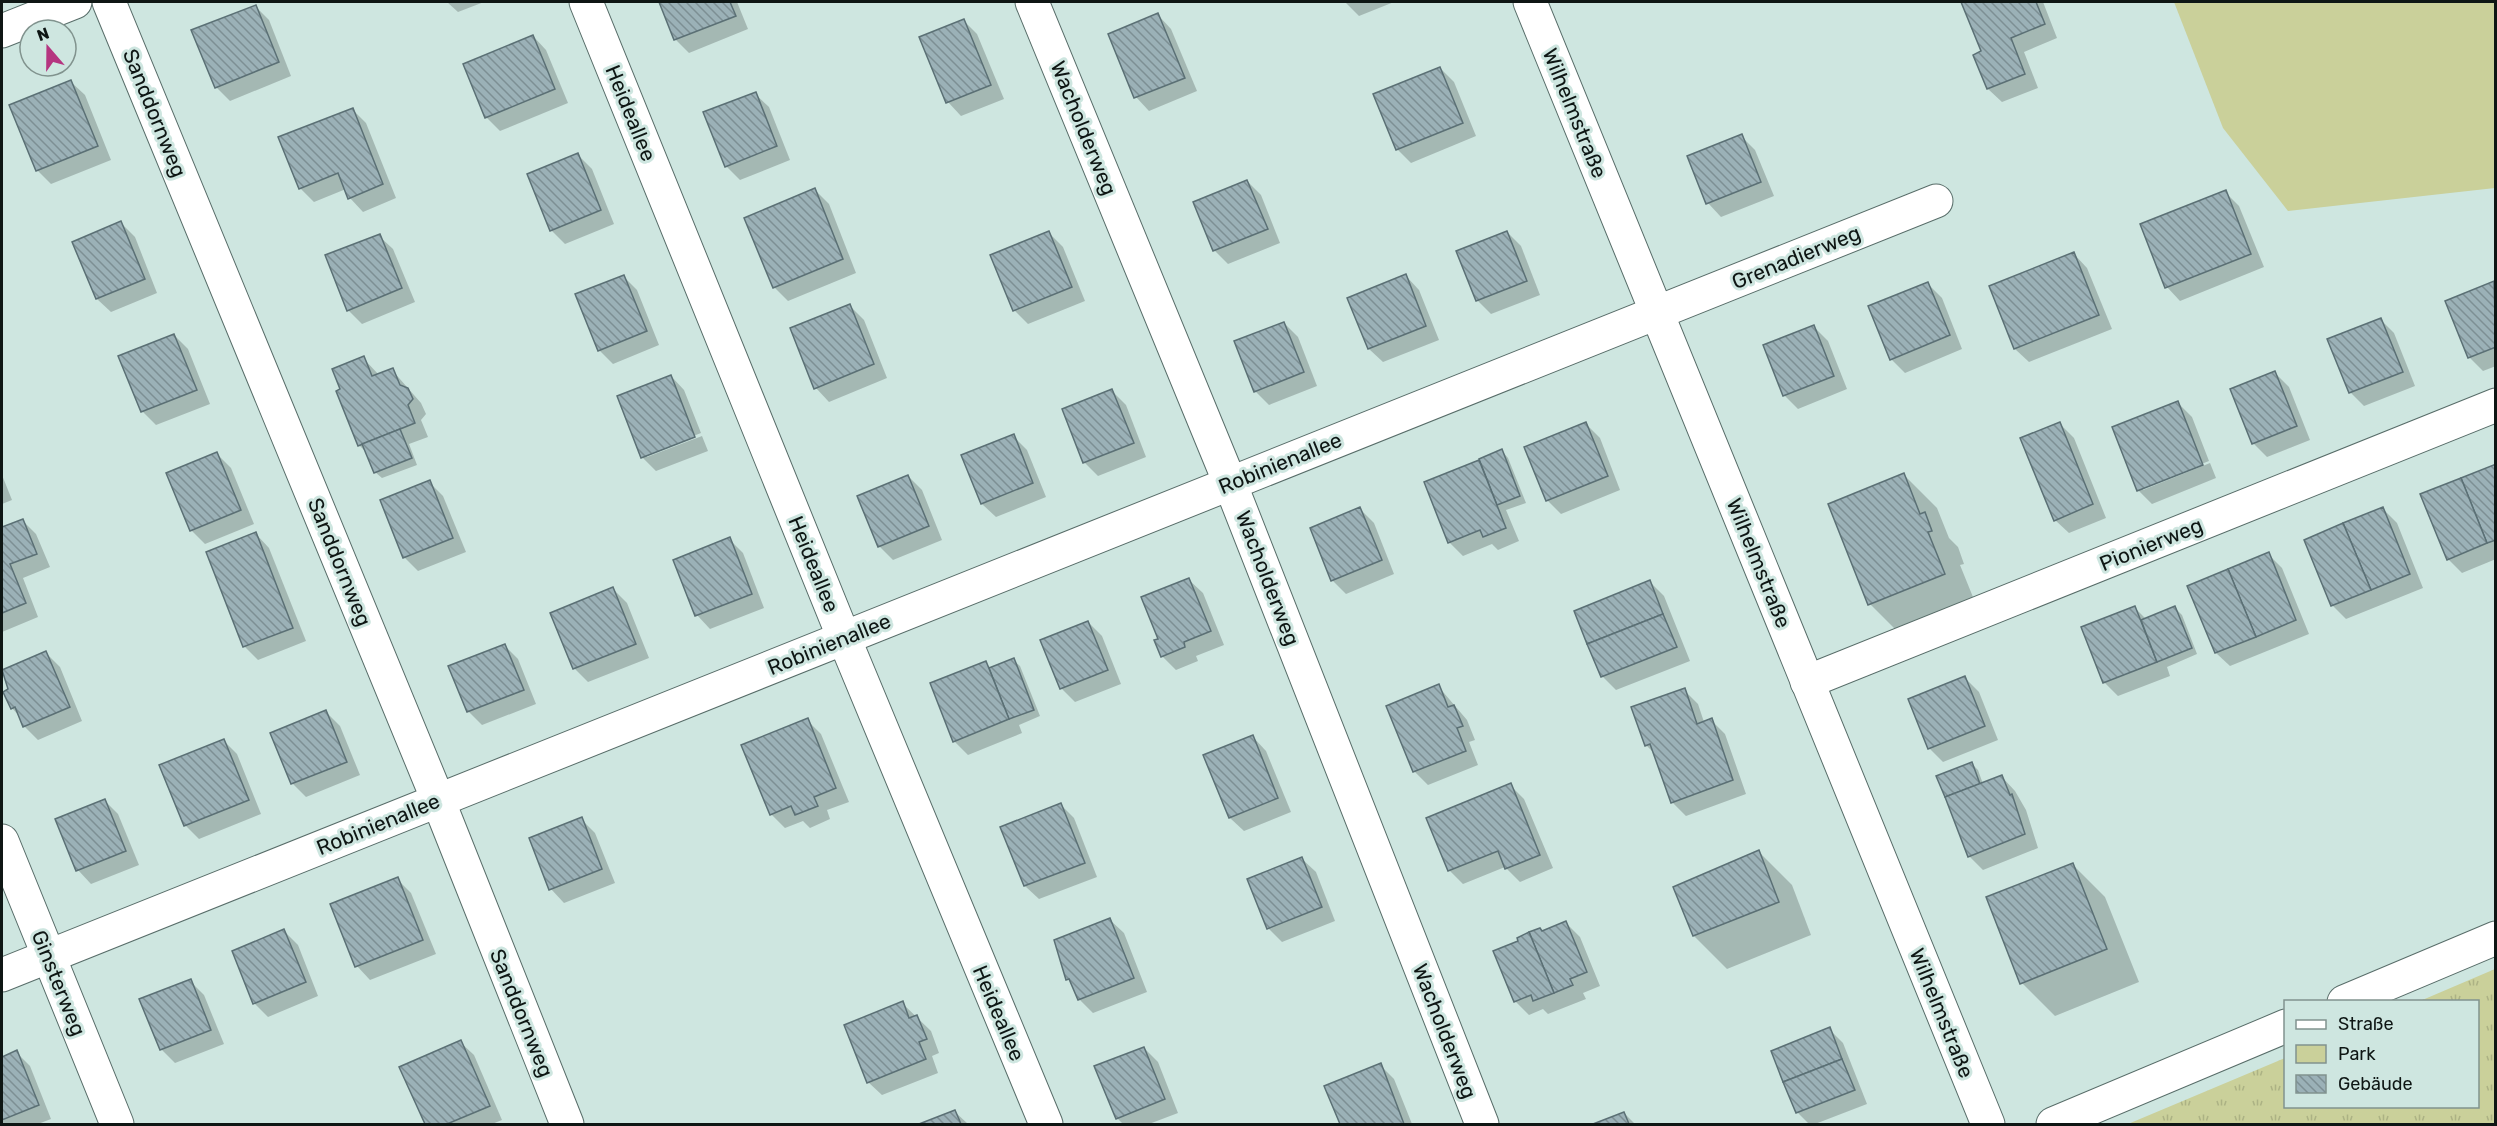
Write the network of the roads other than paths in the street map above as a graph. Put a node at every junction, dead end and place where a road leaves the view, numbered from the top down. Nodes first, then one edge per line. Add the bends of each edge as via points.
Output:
1 (75, 2) edge
2 (109, 2) edge
3 (586, 2) edge
4 (1032, 2) edge
5 (1530, 2) edge
6 (2, 31) edge
7 (1936, 201) dead end
8 (1657, 313) junction
9 (2496, 405) edge
10 (1230, 483) junction
11 (844, 638) junction
12 (1807, 682) junction
13 (438, 800) junction
14 (2, 841) edge
15 (2496, 938) edge
16 (48, 956) junction
17 (2, 975) edge
18 (2349, 1000) edge
19 (2284, 1027) edge
20 (117, 1125) edge
21 (567, 1125) edge
22 (1046, 1125) edge
23 (1482, 1125) edge
24 (1988, 1125) edge
25 (2053, 1125) edge

1 - 6 street
2 - 13 street, Sanddornweg
3 - 11 street, Heideallee
4 - 10 street, Wacholderweg
5 - 8 street, Wilhelmstraße
7 - 8 street, Grenadierweg
8 - 10 street, Robinienallee
8 - 12 street, Wilhelmstraße
9 - 12 street, Pionierweg
10 - 11 street, Robinienallee
10 - 23 street, Wacholderweg
11 - 13 street, Robinienallee
11 - 22 street, Heideallee
12 - 24 street, Wilhelmstraße
13 - 16 street, Robinienallee
13 - 21 street, Sanddornweg
14 - 16 street, Ginsterweg
15 - 18 street
16 - 17 street, Robinienallee
16 - 20 street, Ginsterweg
19 - 25 street

